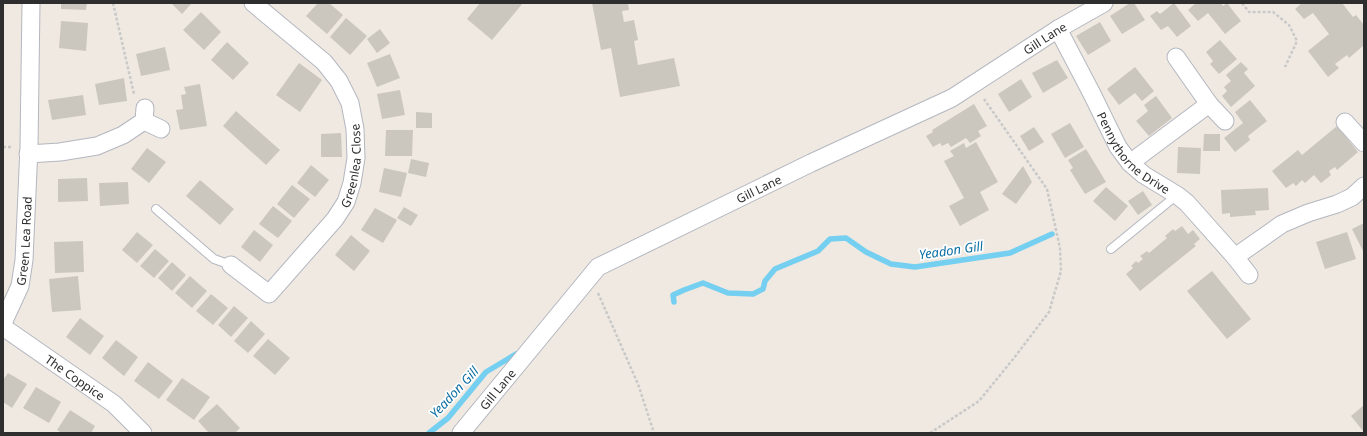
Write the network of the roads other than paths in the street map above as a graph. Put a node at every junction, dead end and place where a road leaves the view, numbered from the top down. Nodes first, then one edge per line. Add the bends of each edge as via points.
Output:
1 (31, 3) edge
2 (253, 3) edge
3 (1104, 3) edge
4 (1058, 29) junction
5 (1176, 57) dead end
6 (1210, 104) junction
7 (1225, 121) dead end
8 (1345, 122) dead end
9 (161, 129) dead end
10 (1364, 143) edge
11 (28, 154) junction
12 (1130, 163) junction
13 (1364, 186) edge
14 (1177, 195) junction
15 (156, 209) dead end
16 (1111, 249) dead end
17 (1234, 256) junction
18 (231, 265) joint
19 (1248, 275) dead end
20 (3, 323) edge
21 (3, 327) edge
22 (143, 433) edge
23 (461, 433) edge

1 - 11 street, Green Lea Road
2 - 18 street, Greenlea Close via 324,62 339,81 350,103 356,129 356,158 346,202 335,219 269,294
3 - 4 street, Gill Lane
4 - 12 street, Pennythorne Drive via 1118,147
4 - 23 street, Gill Lane via 952,98 811,163 598,267
5 - 6 street
6 - 7 street
6 - 12 street
8 - 10 street
9 - 11 street via 145,115 124,135 97,146
11 - 20 street, Green Lea Road via 24,260 20,286
12 - 14 street, Pennythorne Drive via 1144,175
13 - 17 street via 1352,197 1337,204 1282,224
14 - 16 lane
14 - 17 street, Pennythorne Drive
15 - 18 lane via 214,259
17 - 19 street, Pennythorne Drive
21 - 22 street, The Coppice via 114,404

